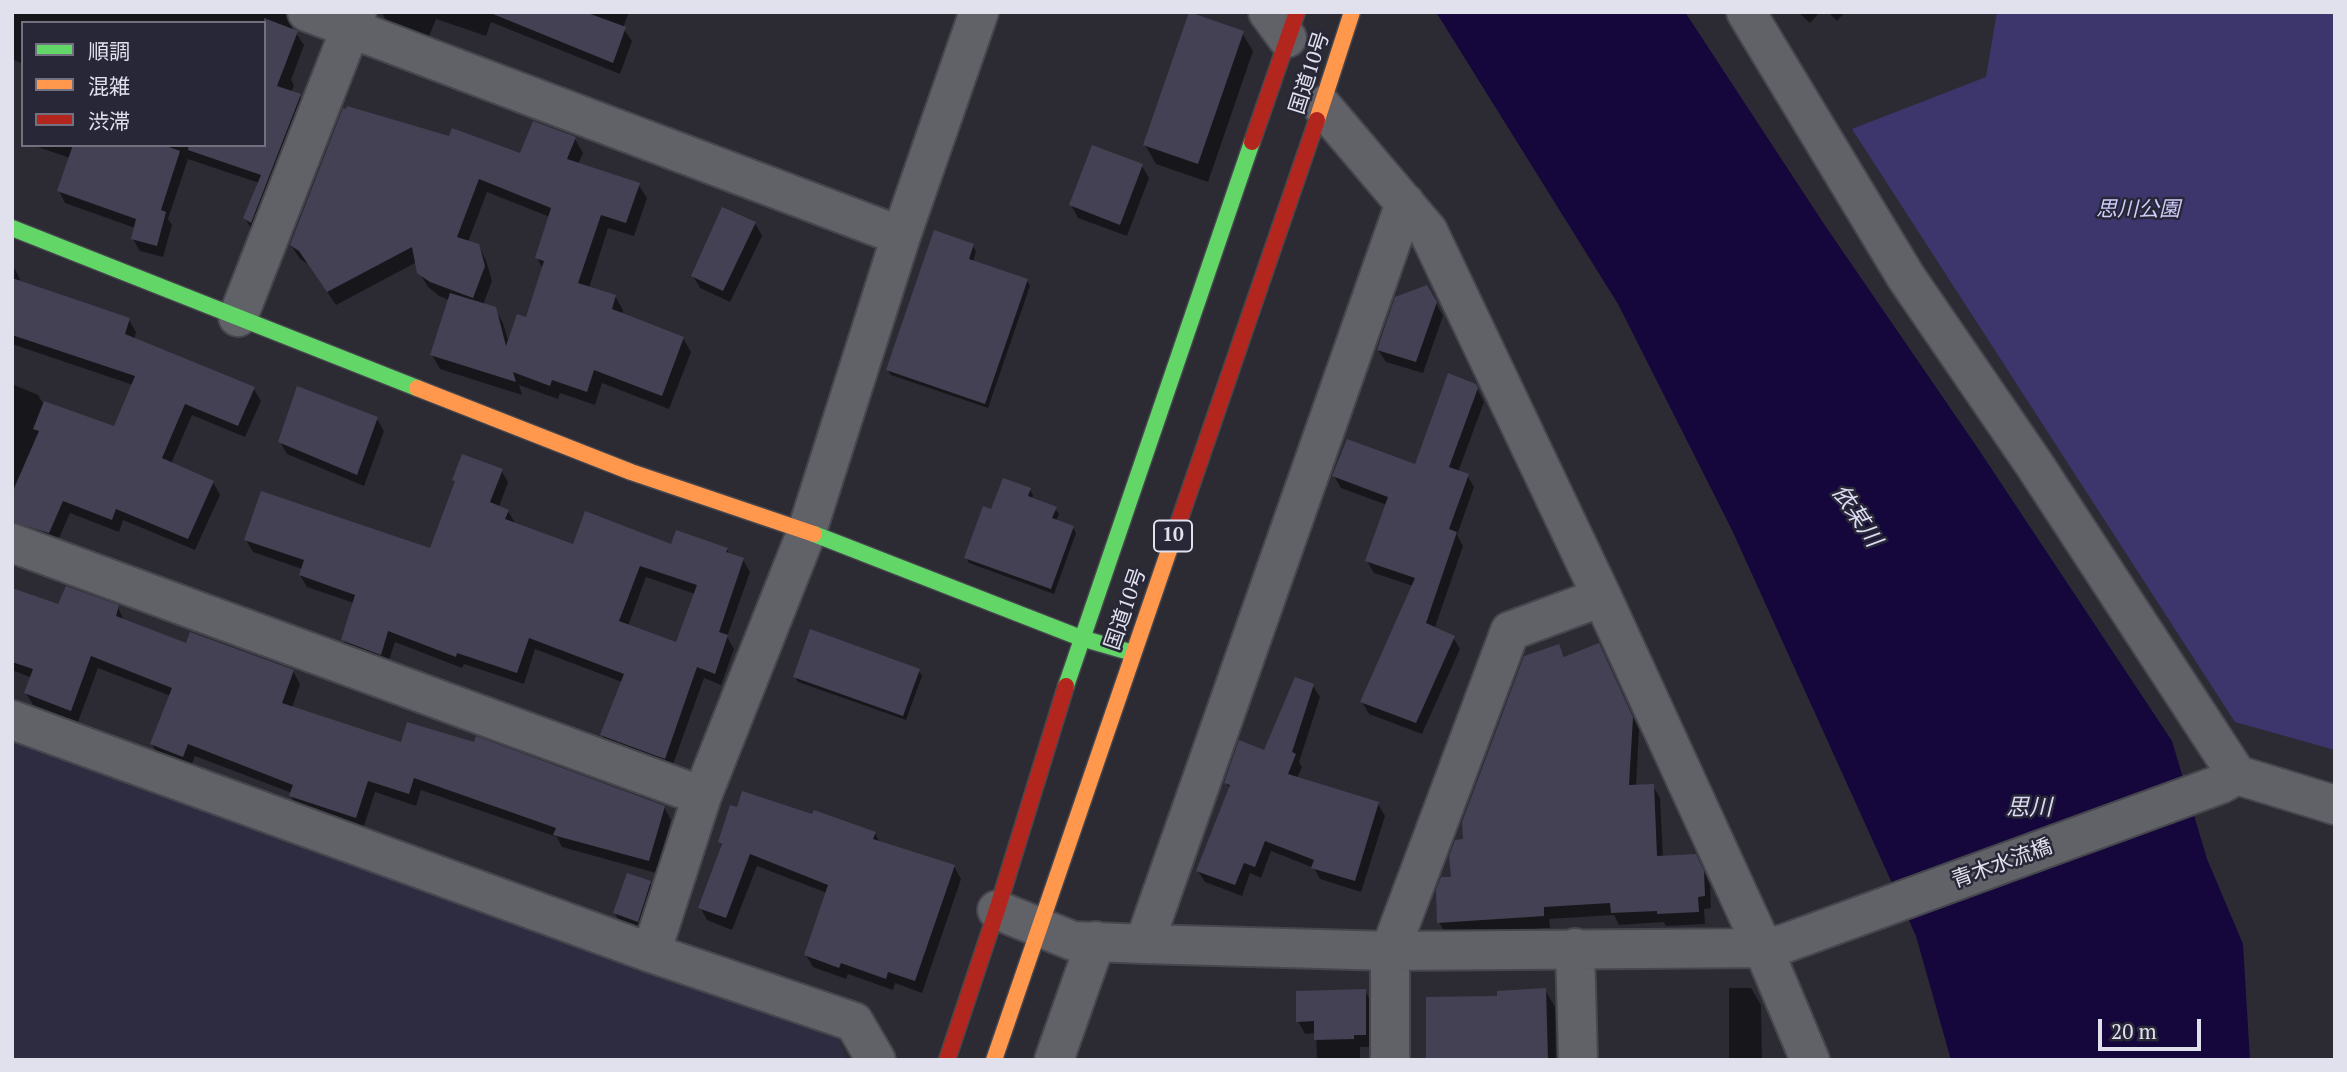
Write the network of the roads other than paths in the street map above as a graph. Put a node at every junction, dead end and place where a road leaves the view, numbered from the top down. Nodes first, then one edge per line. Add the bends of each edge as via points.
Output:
1 (307, 12) edge
2 (979, 12) edge
3 (1352, 12) edge
4 (1746, 12) edge
5 (354, 21) edge
6 (1284, 21) edge
7 (1322, 106) junction
8 (1405, 203) junction
9 (12, 228) edge
10 (901, 236) junction
11 (238, 317) junction
12 (807, 531) junction
13 (12, 543) edge
14 (1602, 597) junction
15 (1081, 638) junction
16 (1133, 653) junction
17 (12, 720) edge
18 (2229, 779) junction
19 (702, 796) junction
20 (2335, 804) edge
21 (997, 910) junction
22 (1039, 926) junction
23 (1096, 941) junction
24 (1144, 944) junction
25 (1773, 946) junction
26 (1575, 948) junction
27 (1390, 951) junction
28 (651, 953) junction
29 (876, 1060) edge
30 (947, 1060) edge
31 (993, 1060) edge
32 (1054, 1060) edge
33 (1390, 1060) edge
34 (1578, 1060) edge
35 (1810, 1060) edge

1 - 5 street
2 - 10 street
3 - 7 main road, 国道10号 / 10
4 - 18 street via 1906,277 2034,464
5 - 10 street
5 - 11 street
6 - 15 main road, 国道10号 / 10
7 - 8 street
7 - 16 main road, 国道10号 / 10
8 - 14 street via 1428,231
8 - 24 street
9 - 11 main road
10 - 12 street
11 - 12 main road via 631,472
12 - 15 main road
12 - 19 street
13 - 19 street
14 - 25 street
14 - 27 street via 1510,631
15 - 16 main road
15 - 21 main road, 国道10号 / 10
16 - 22 main road, 国道10号 / 10
17 - 28 street
18 - 20 street
18 - 25 street, 青木水流橋
19 - 28 street
21 - 22 street
21 - 30 main road, 国道10号 / 10
22 - 23 street via 1073,940
22 - 31 main road, 国道10号 / 10
23 - 24 street
23 - 32 street
24 - 27 street
25 - 26 street
25 - 35 street
26 - 27 street
26 - 34 street
27 - 33 street
28 - 29 street via 855,1022

